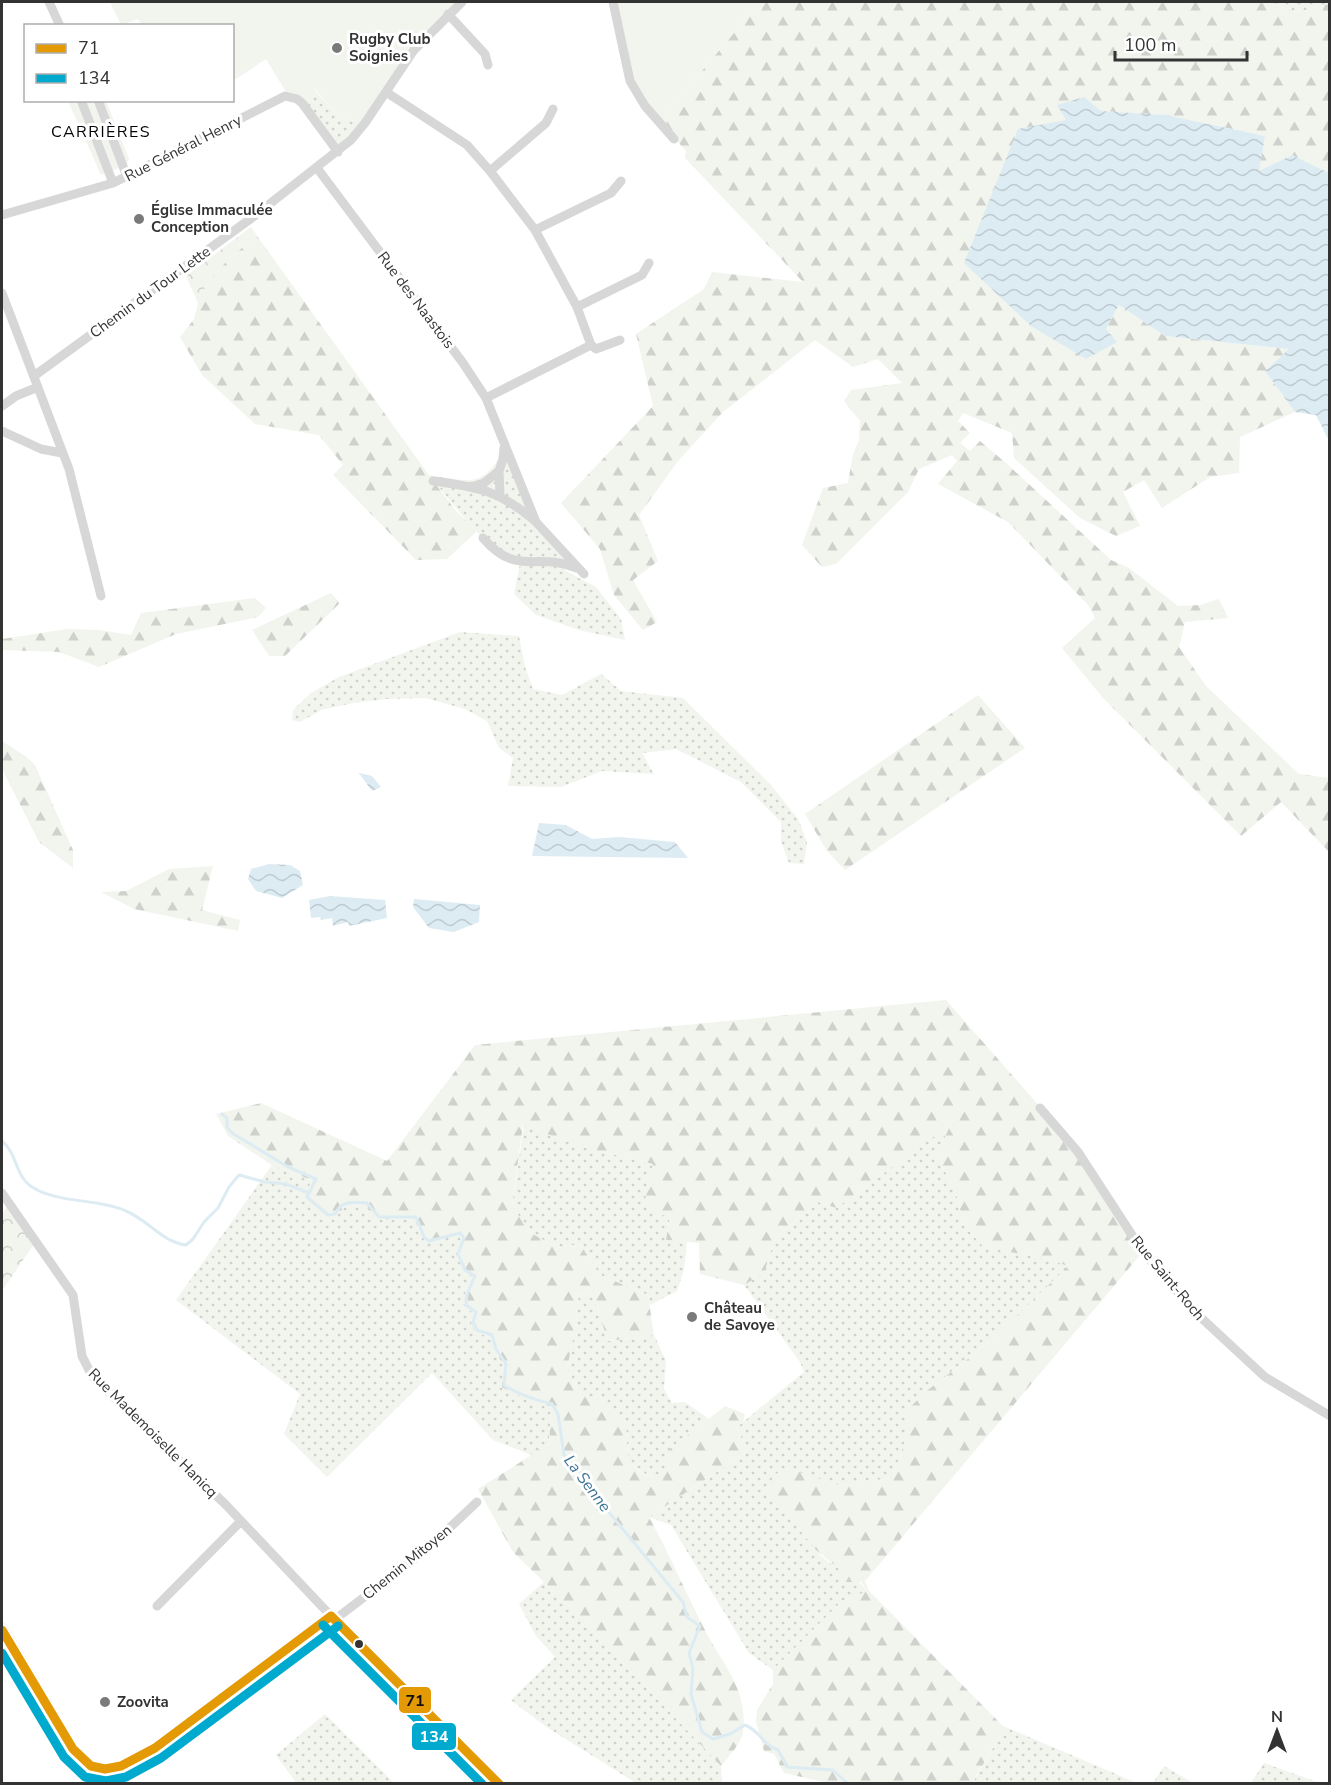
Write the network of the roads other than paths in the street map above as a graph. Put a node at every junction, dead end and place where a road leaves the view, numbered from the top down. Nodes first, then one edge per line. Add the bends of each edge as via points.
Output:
1 (49, 2) edge
2 (462, 2) edge
3 (613, 2) edge
4 (448, 14) junction
5 (59, 24) edge
6 (488, 65) dead end
7 (386, 92) junction
8 (82, 102) edge
9 (99, 102) edge
10 (553, 109) dead end
11 (674, 139) dead end
12 (338, 152) junction
13 (317, 168) junction
14 (490, 171) junction
15 (127, 177) junction
16 (621, 181) dead end
17 (113, 183) junction
18 (2, 215) edge
19 (535, 230) junction
20 (649, 263) dead end
21 (2, 293) edge
22 (577, 307) junction
23 (620, 340) dead end
24 (591, 345) junction
25 (34, 376) junction
26 (38, 387) junction
27 (486, 398) junction
28 (2, 406) edge
29 (2, 431) edge
30 (503, 439) junction
31 (63, 453) junction
32 (499, 471) junction
33 (433, 481) dead end
34 (474, 486) junction
35 (500, 495) junction
36 (536, 522) junction
37 (483, 538) dead end
38 (561, 550) junction
39 (552, 563) junction
40 (101, 596) dead end
41 (1040, 1108) dead end
42 (2, 1193) edge
43 (1329, 1416) edge
44 (477, 1502) dead end
45 (241, 1521) junction
46 (157, 1606) dead end
47 (333, 1618) junction
48 (2, 1630) edge
49 (155, 1748) junction
50 (77, 1755) junction
51 (132, 1762) junction
52 (122, 1783) edge
53 (98, 1784) edge
54 (500, 1784) edge

1 - 5 street
2 - 4 street, Chemin du Tour Lette
3 - 11 street via 630,81 645,106
4 - 6 street via 485,54
4 - 7 street, Chemin du Tour Lette via 414,50
7 - 12 street, Chemin du Tour Lette via 358,132
7 - 14 street via 467,145
8 - 17 street
9 - 15 street
10 - 14 street via 546,123
12 - 13 street, Chemin du Tour Lette
12 - 15 street, Rue Général Henry via 302,103 285,96
13 - 25 street, Chemin du Tour Lette
13 - 27 street, Rue des Naastois
14 - 19 street
15 - 17 street, Rue Général Henry
16 - 19 street via 612,193
17 - 18 street, Rue Général Henry
19 - 22 street
20 - 22 street via 642,275
21 - 25 street
22 - 24 street
23 - 24 street via 596,349
24 - 27 street
25 - 26 street
26 - 28 street
26 - 31 street
27 - 30 street, Rue des Naastois
29 - 31 street via 41,449
30 - 32 street, Rue des Naastois
30 - 36 street, Rue des Naastois
31 - 40 street
32 - 34 street
32 - 35 street, Rue des Naastois
33 - 34 street, Rue des Naastois
34 - 35 street, Rue des Naastois
35 - 36 street, Rue des Naastois
36 - 38 street, Rue des Naastois
37 - 39 street, Rue des Naastois via 498,554 514,561
38 - 39 street
38 - 39 street, Rue des Naastois via 584,573
41 - 43 street, Rue Saint-Roch via 1078,1152 1143,1252 1196,1313 1264,1377
42 - 45 street, Rue Mademoiselle Hanicq via 73,1295 82,1356 92,1376
44 - 47 street, Chemin Mitoyen via 425,1551
45 - 46 street
45 - 47 street, Rue Mademoiselle Hanicq
47 - 49 street, Chemin Mitoyen
47 - 54 street
48 - 50 main road
49 - 51 street
49 - 52 street
50 - 51 street via 97,1768
50 - 53 main road
51 - 53 street

